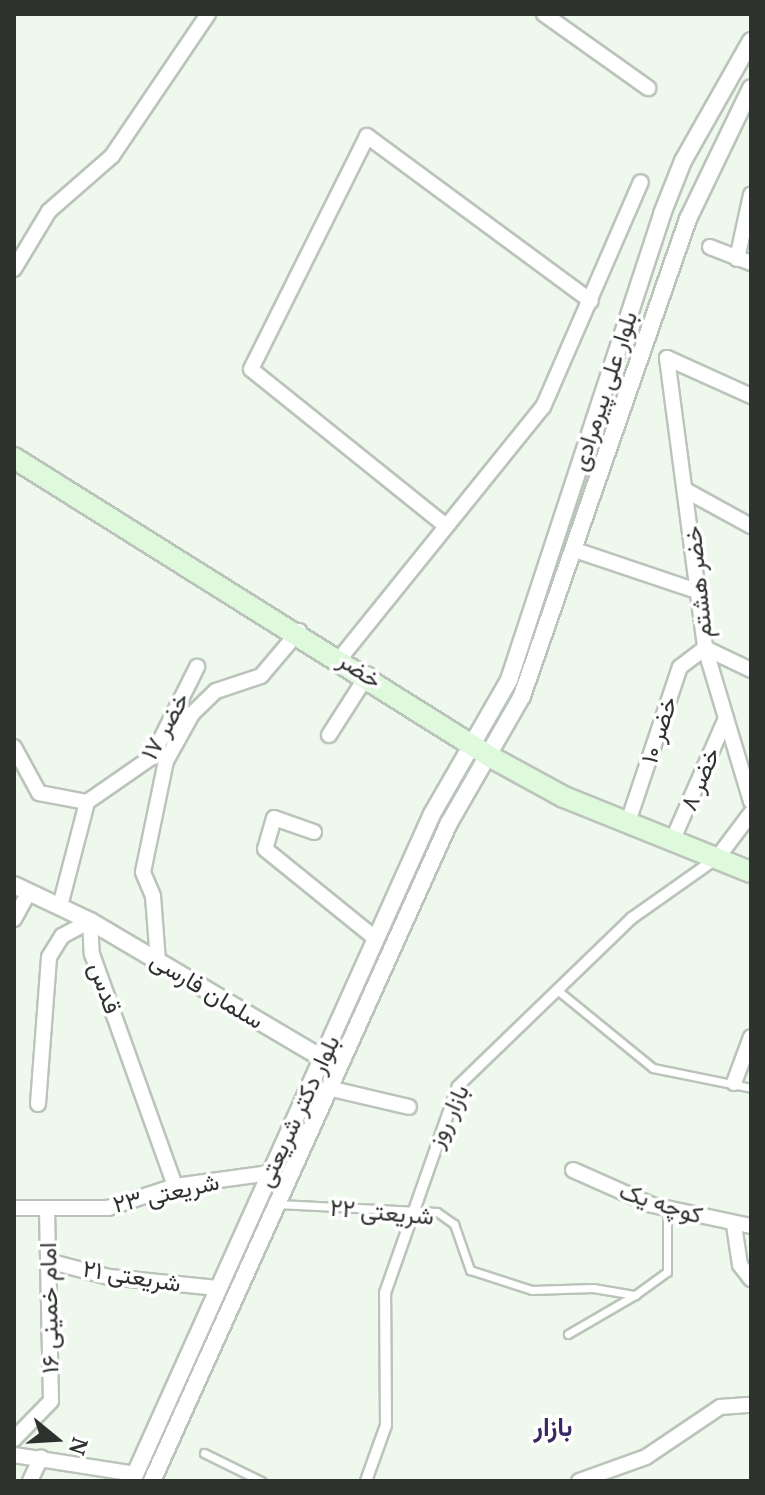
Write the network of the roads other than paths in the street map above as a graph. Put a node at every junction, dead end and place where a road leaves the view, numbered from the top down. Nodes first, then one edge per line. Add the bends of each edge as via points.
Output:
1 (208, 14) edge
2 (544, 14) edge
3 (751, 41) edge
4 (648, 88) dead end
5 (751, 88) edge
6 (641, 182) dead end
7 (751, 195) edge
8 (710, 247) dead end
9 (744, 261) edge
10 (14, 269) edge
11 (591, 301) junction
12 (751, 396) edge
13 (14, 458) edge
14 (687, 491) junction
15 (446, 526) junction
16 (751, 526) edge
17 (555, 542) junction
18 (575, 550) junction
19 (700, 592) junction
20 (299, 631) junction
21 (705, 648) junction
22 (341, 657) junction
23 (197, 667) dead end
24 (751, 670) edge
25 (368, 674) junction
26 (726, 718) junction
27 (329, 735) dead end
28 (14, 747) edge
29 (480, 751) junction
30 (751, 801) edge
31 (87, 802) junction
32 (751, 813) edge
33 (432, 814) junction
34 (628, 822) junction
35 (449, 823) junction
36 (314, 832) dead end
37 (673, 839) junction
38 (718, 857) junction
39 (751, 865) edge
40 (751, 872) edge
41 (22, 889) edge
42 (60, 906) junction
43 (14, 919) edge
44 (90, 921) junction
45 (375, 938) junction
46 (158, 961) junction
47 (554, 987) junction
48 (751, 1037) edge
49 (323, 1059) junction
50 (734, 1083) junction
51 (328, 1088) junction
52 (751, 1088) edge
53 (38, 1104) dead end
54 (409, 1107) dead end
55 (573, 1170) dead end
56 (270, 1173) junction
57 (175, 1186) junction
58 (276, 1204) junction
59 (14, 1208) edge
60 (667, 1208) junction
61 (47, 1210) junction
62 (411, 1210) junction
63 (734, 1225) junction
64 (751, 1226) edge
65 (48, 1261) junction
66 (751, 1279) edge
67 (217, 1288) junction
68 (635, 1295) junction
69 (568, 1334) dead end
70 (751, 1405) edge
71 (14, 1439) edge
72 (204, 1453) dead end
73 (14, 1455) edge
74 (41, 1457) junction
75 (134, 1477) edge
76 (30, 1481) edge
77 (152, 1481) edge
78 (261, 1481) edge
79 (366, 1481) edge
80 (579, 1481) edge

1 - 10 street via 112,156 49,211
2 - 4 street
3 - 17 street, بلوار علی پیرمرادی via 678,174
5 - 18 street, بلوار علی پیرمرادی via 688,219
6 - 11 street
7 - 9 street
8 - 9 street
11 - 15 street via 543,407
11 - 15 street via 367,136 251,369
12 - 14 street, خضر هشتم via 667,358
13 - 20 main road, خضر
14 - 16 street
14 - 19 street, خضر هشتم
15 - 22 street
17 - 18 street
17 - 29 street, بلوار علی پیرمرادی
18 - 19 street
18 - 29 street, بلوار علی پیرمرادی via 522,696
19 - 21 street, خضر هشتم
20 - 22 main road, خضر
20 - 46 street via 261,676 216,691 192,714 166,761 143,872 153,896
21 - 24 street
21 - 26 street, خضر هشتم
21 - 34 street, خضر ۱۰ via 680,667
22 - 25 main road, خضر
23 - 31 street, خضر ۱۷ via 152,757
25 - 27 street
25 - 29 main road, خضر
26 - 30 street, خضر هشتم
26 - 37 street, خضر ۸
28 - 31 street via 39,793
29 - 33 street, بلوار دکتر شریعتی
29 - 34 main road, خضر
29 - 35 street, بلوار دکتر شریعتی
31 - 42 street
32 - 38 street
33 - 35 street
33 - 45 street, بلوار دکتر شریعتی
34 - 37 main road, خضر
35 - 51 street, بلوار دکتر شریعتی
36 - 45 street via 274,818 265,849
37 - 38 main road, خضر
38 - 39 main road, خضر
38 - 40 main road, خضر
38 - 47 street, بازار روز via 632,918
41 - 42 street
41 - 43 street
42 - 44 street
44 - 46 street, سلمان فارسی
44 - 53 street via 62,936 49,957
44 - 57 street, قدس via 92,954
45 - 49 street, بلوار دکتر شریعتی
46 - 49 street, سلمان فارسی
47 - 50 lane via 653,1068 704,1084
47 - 62 street, بازار روز via 458,1086
48 - 50 street
49 - 56 street, بلوار دکتر شریعتی
50 - 52 lane
51 - 54 street
51 - 58 street, بلوار دکتر شریعتی
55 - 60 street, کوچه یک
56 - 57 street, شریعتی ۲۳
56 - 67 street, بلوار دکتر شریعتی
57 - 61 street, شریعتی ۲۳ via 108,1208
58 - 62 lane, شریعتی ۲۲
58 - 77 street, بلوار دکتر شریعتی
59 - 61 street, شریعتی ۲۳
60 - 63 street, کوچه یک
60 - 68 lane via 667,1272
61 - 65 street, امام خمینی ۱۶
62 - 68 lane, شریعتی ۲۲ via 437,1212 454,1224 470,1270 532,1290 593,1288
62 - 79 street, بازار روز via 385,1293 386,1425
63 - 64 street, کوچه یک
63 - 66 street via 740,1265
65 - 67 street, شریعتی ۲۱ via 109,1277
65 - 71 street, امام خمینی ۱۶ via 51,1401
67 - 75 street, بلوار دکتر شریعتی
68 - 69 lane
70 - 80 street via 720,1407 646,1457
72 - 78 lane
73 - 74 street
74 - 75 street
74 - 76 street

